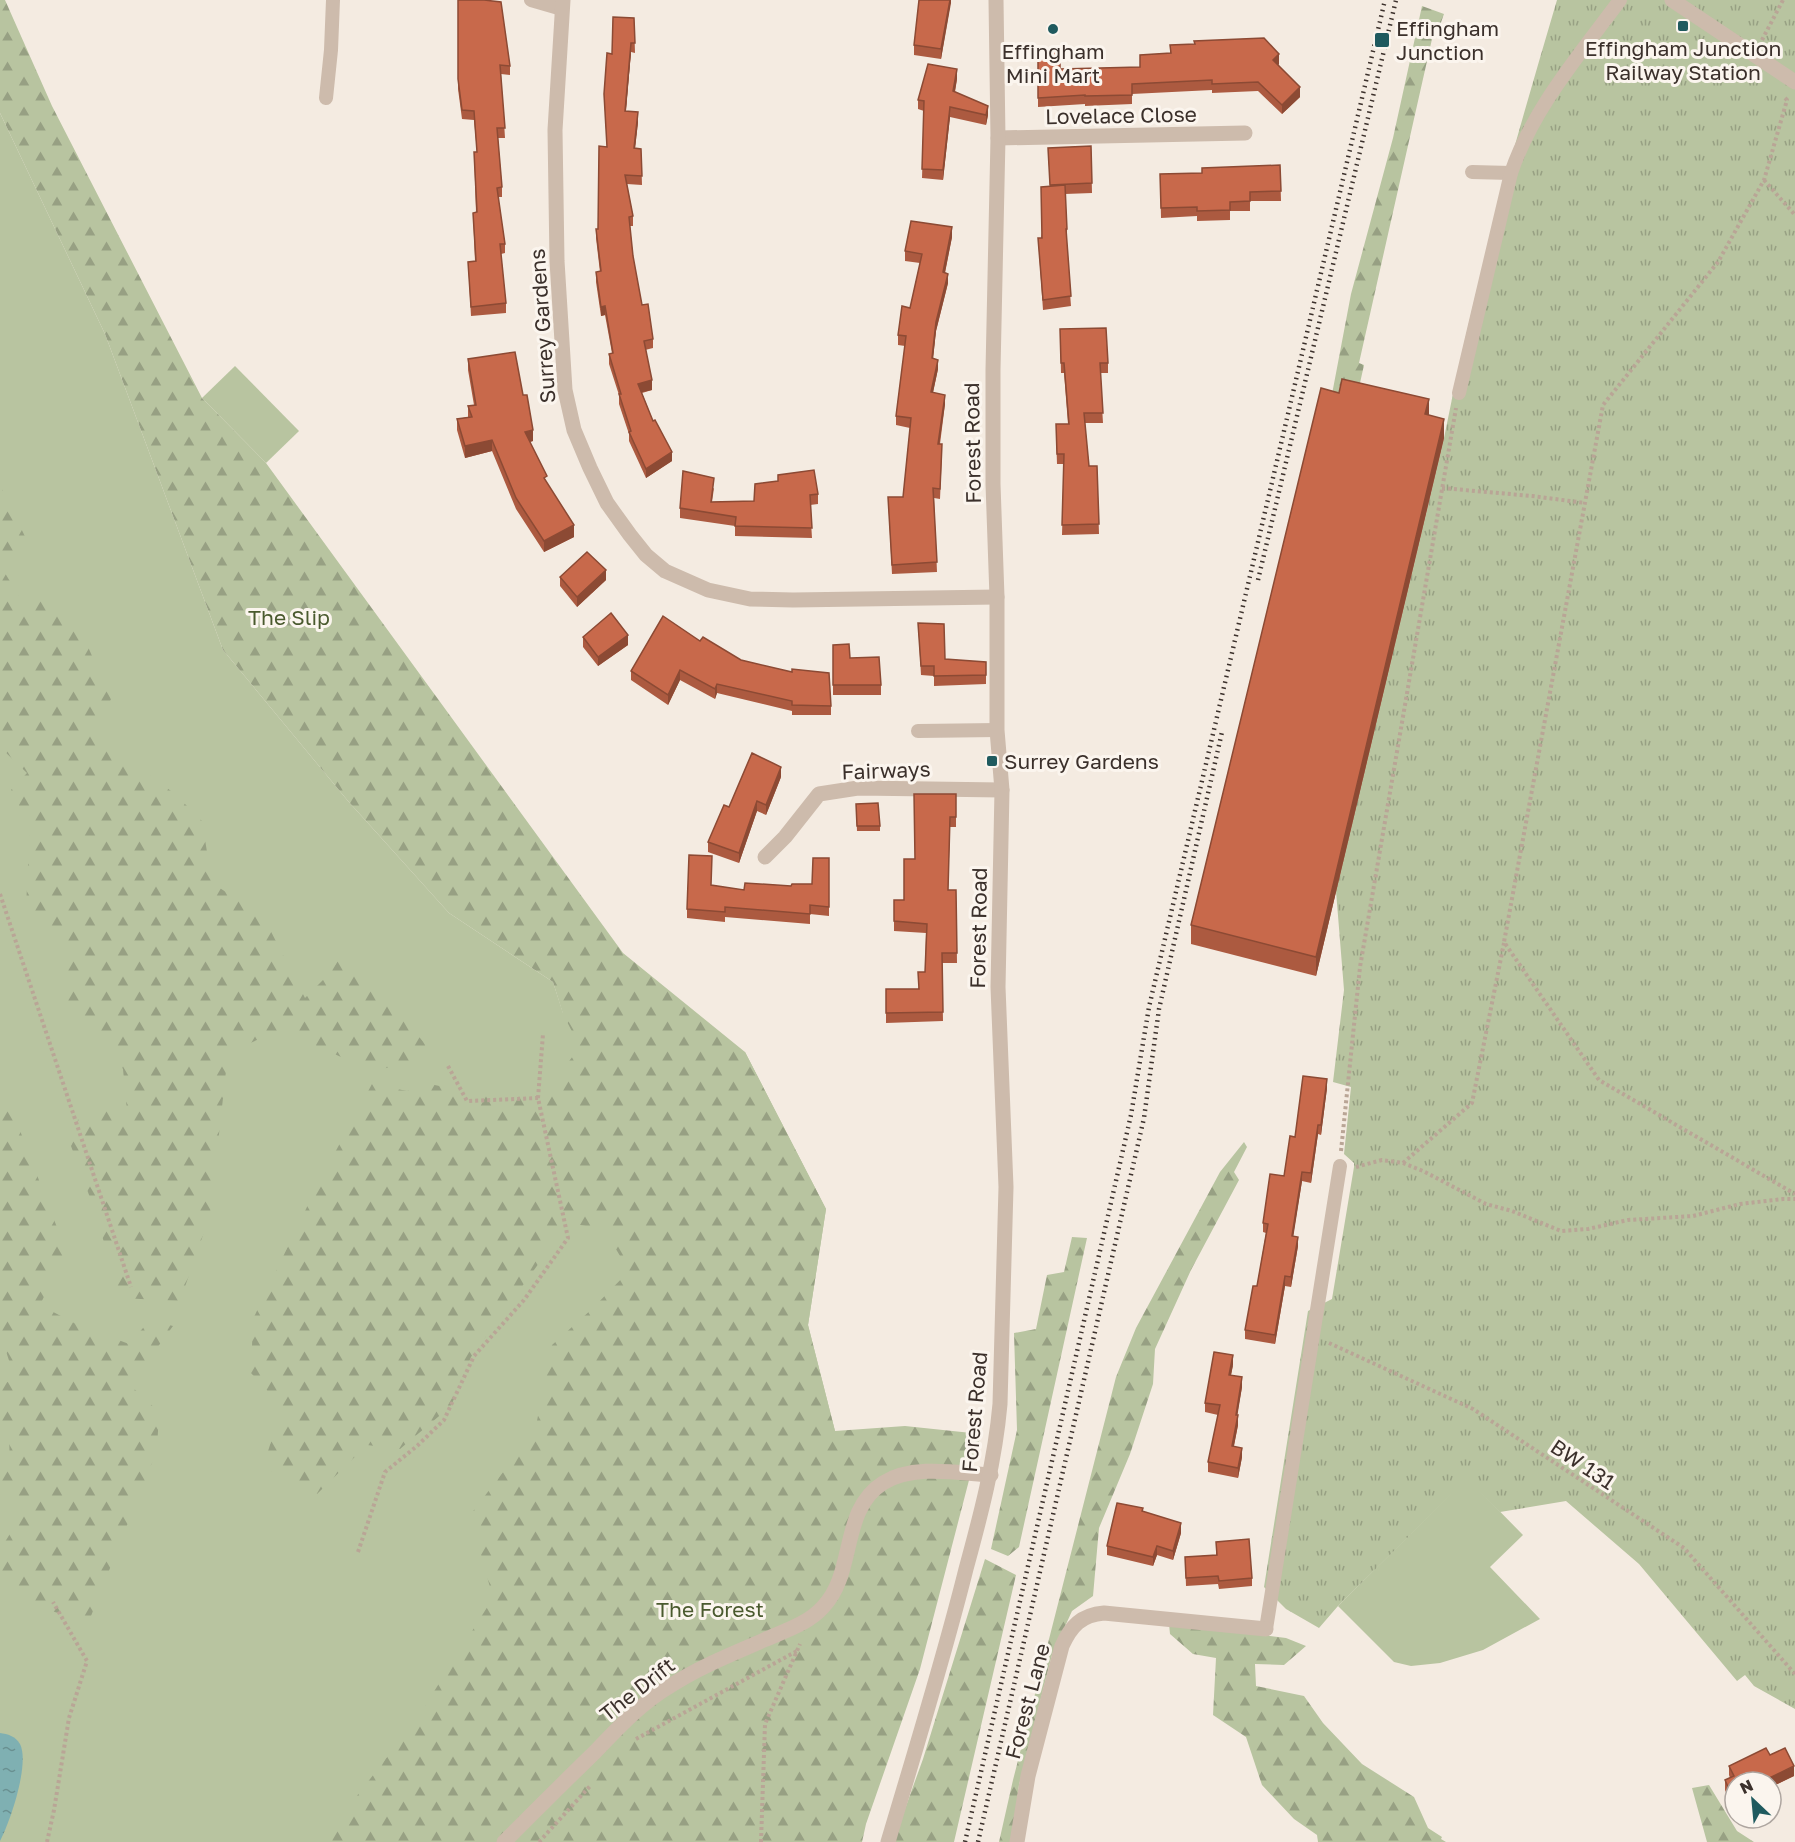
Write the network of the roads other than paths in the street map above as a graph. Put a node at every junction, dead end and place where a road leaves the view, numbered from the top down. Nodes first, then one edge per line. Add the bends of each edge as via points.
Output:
1 (333, 0) edge
2 (531, 0) edge
3 (996, 0) edge
4 (1620, 0) edge
5 (1672, 0) edge
6 (563, 4) edge
7 (1795, 82) edge
8 (326, 98) dead end
9 (1245, 133) dead end
10 (998, 138) junction
11 (1472, 172) dead end
12 (1511, 173) junction
13 (1459, 393) road end
14 (997, 597) junction
15 (997, 730) junction
16 (918, 732) dead end
17 (1002, 790) junction
18 (765, 857) dead end
19 (1340, 1166) road end
20 (991, 1475) junction
21 (1266, 1629) joint
22 (504, 1842) edge
23 (888, 1842) edge
24 (1017, 1842) edge

1 - 8 lane
2 - 6 lane
3 - 10 street, Forest Road
4 - 12 lane via 1545,102
5 - 7 street
6 - 14 street, Surrey Gardens via 555,130 557,261 565,390 574,430 590,468 630,535 665,571 708,590 750,599
9 - 10 street, Lovelace Close
10 - 14 street, Forest Road via 993,370
11 - 12 lane
12 - 13 lane
14 - 15 street, Forest Road
15 - 16 lane
15 - 17 street, Forest Road
17 - 18 street, Fairways via 858,788 819,795
17 - 20 street, Forest Road via 998,987 1006,1186 1000,1404
19 - 21 lane
20 - 22 street, The Drift via 929,1472 904,1474 883,1483 864,1501 833,1596 811,1618 668,1686 633,1713
20 - 23 street, Forest Road via 942,1665
21 - 24 street, Forest Lane via 1104,1613 1081,1619 1068,1632 1062,1646 1028,1776

